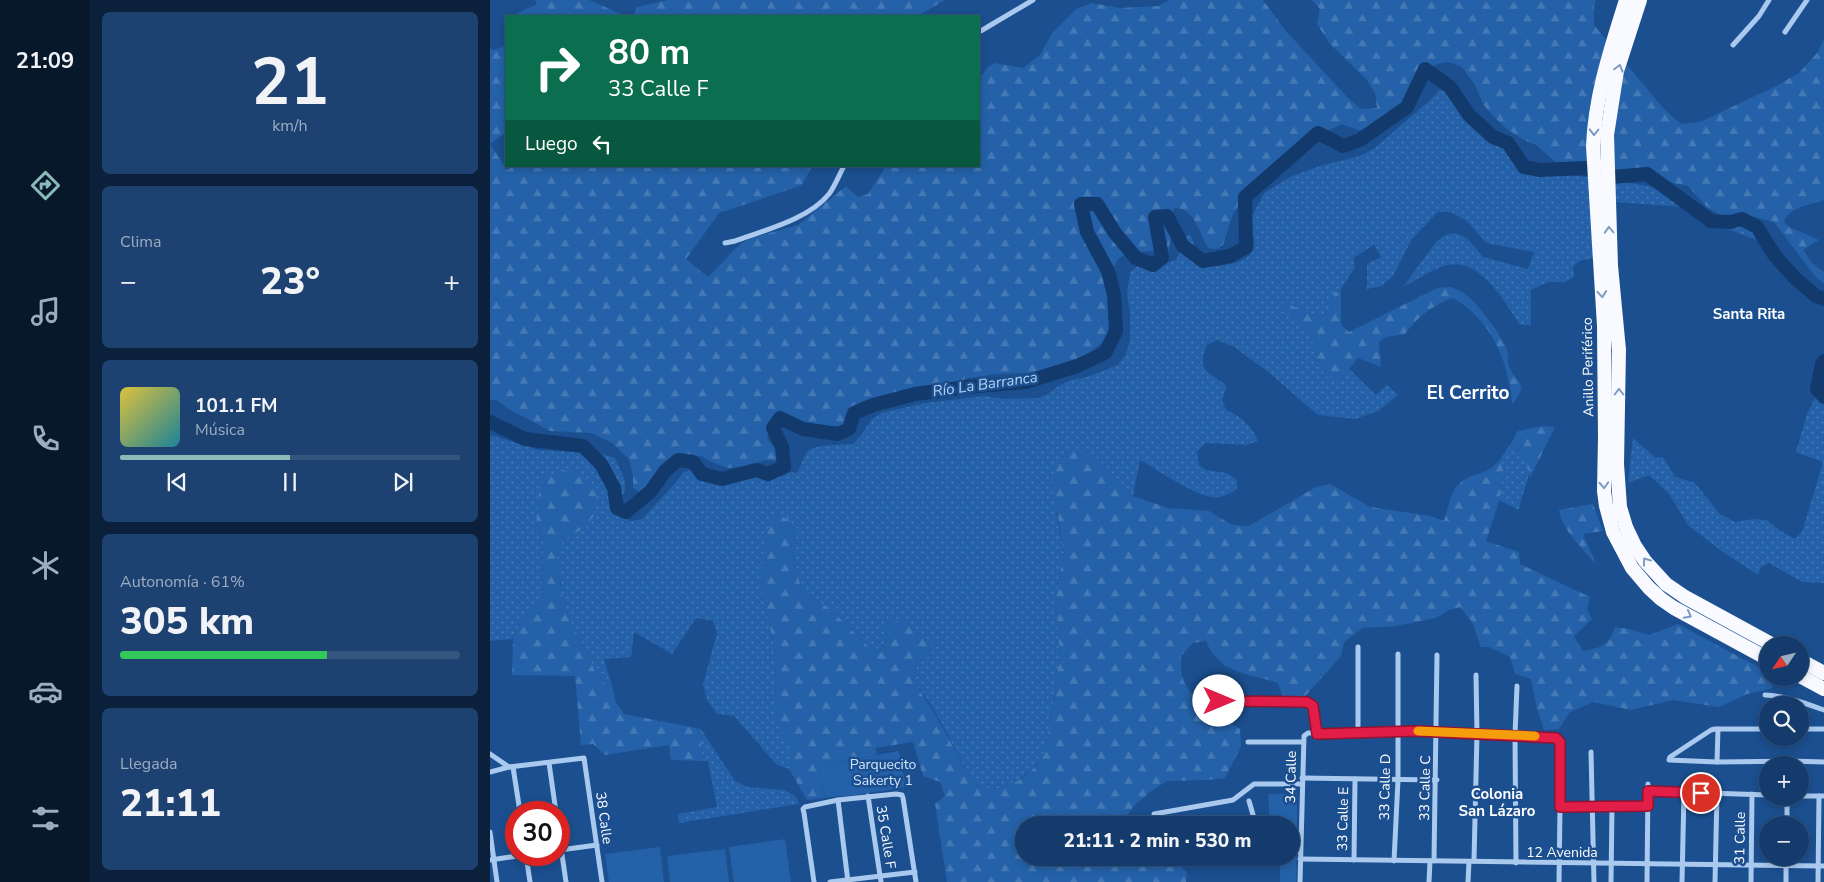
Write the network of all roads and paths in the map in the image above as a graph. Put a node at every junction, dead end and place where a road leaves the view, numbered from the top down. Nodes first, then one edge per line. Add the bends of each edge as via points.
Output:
1 (1034, 0) edge
2 (1626, 0) edge
3 (1640, 0) edge
4 (1769, 0) edge
5 (1807, 0) edge
6 (980, 31) edge
7 (1785, 32) dead end
8 (1733, 45) dead end
9 (843, 167) edge
10 (725, 243) dead end
11 (1612, 439) junction
12 (1759, 637) edge
13 (1358, 647) dead end
14 (1759, 653) edge
15 (1398, 654) dead end
16 (1437, 655) dead end
17 (1809, 664) edge
18 (1824, 672) edge
19 (1476, 675) dead end
20 (1809, 681) edge
21 (1517, 686) dead end
22 (1824, 689) edge
23 (1765, 695) dead end
24 (1219, 701) dead end
25 (1824, 710) edge
26 (1718, 729) junction
27 (1759, 729) edge
28 (1809, 729) edge
29 (1824, 729) edge
30 (1397, 731) junction
31 (1437, 731) junction
32 (1358, 732) junction
33 (1317, 734) junction
34 (1477, 734) junction
35 (1515, 735) junction
36 (1248, 742) dead end
37 (1303, 742) junction
38 (1591, 752) dead end
39 (490, 754) edge
40 (1717, 762) junction
41 (1824, 762) edge
42 (549, 763) junction
43 (511, 767) junction
44 (490, 772) edge
45 (1355, 779) junction
46 (1398, 780) junction
47 (1437, 780) junction
48 (1302, 781) junction
49 (1648, 784) dead end
50 (1648, 791) junction
51 (1684, 792) junction
52 (1718, 793) junction
53 (1752, 794) junction
54 (1759, 794) edge
55 (868, 796) junction
56 (1809, 796) edge
57 (1822, 796) edge
58 (838, 800) junction
59 (518, 801) edge
60 (554, 801) edge
61 (1249, 801) dead end
62 (1593, 806) junction
63 (1612, 806) junction
64 (1648, 806) junction
65 (1560, 807) junction
66 (1154, 814) dead end
67 (1253, 816) edge
68 (490, 832) edge
69 (597, 845) junction
70 (570, 849) edge
71 (1300, 851) edge
72 (505, 857) edge
73 (492, 859) edge
74 (1300, 860) edge
75 (1354, 860) junction
76 (1394, 861) junction
77 (1432, 861) junction
78 (1471, 862) junction
79 (1516, 863) junction
80 (1559, 863) junction
81 (1595, 863) junction
82 (1611, 864) junction
83 (1647, 864) junction
84 (1682, 865) junction
85 (1715, 865) junction
86 (1751, 865) junction
87 (1759, 865) edge
88 (527, 866) edge
89 (563, 866) edge
90 (1300, 866) edge
91 (1786, 866) edge
92 (1821, 866) edge
93 (915, 872) junction
94 (880, 875) junction
95 (848, 881) edge
96 (497, 882) edge
97 (530, 882) edge
98 (566, 882) edge
99 (602, 882) edge
100 (814, 882) edge
101 (830, 882) edge
102 (881, 882) edge
103 (916, 882) edge
104 (1300, 882) edge
105 (1429, 882) edge
106 (1468, 882) edge
107 (1559, 882) edge
108 (1594, 882) edge
109 (1611, 882) edge
110 (1647, 882) edge
111 (1682, 882) edge
112 (1715, 882) edge
113 (1751, 882) edge
114 (1786, 882) edge
115 (1818, 882) edge

1 - 6 street
2 -> 11 highway, Anillo Periférico via 1604,68 1594,120
11 -> 3 highway, Anillo Periférico via 1619,350 1611,266 1607,134 1617,71
4 - 8 street
5 - 7 street
9 - 10 street via 830,193 812,209
12 -> 11 highway, Anillo Periférico via 1685,597 1666,584 1645,561 1629,533 1620,507
11 -> 14 highway, Anillo Periférico via 1603,477 1606,506 1617,542 1632,568 1649,588 1674,608
13 - 32 street
15 - 30 street, 33 Calle D
16 - 31 street, 33 Calle C
17 - 18 highway
19 - 34 street
20 - 22 highway
21 - 35 street
23 - 25 street via 1792,698
24 - 33 street via 1307,702 1313,706
26 - 27 street
26 - 40 street
26 - 40 street via 1707,732 1669,760
28 - 29 street
30 - 31 street
30 - 32 street
30 - 46 street, 33 Calle D
31 - 34 street
31 - 47 street, 33 Calle C
32 - 33 street
33 - 37 street, 34 Calle via 1306,734
34 - 35 street
34 - 78 street
35 - 65 street via 1552,737 1560,742
35 - 79 street
36 - 37 street
37 - 48 street, 34 Calle
38 - 62 street
39 - 43 street
40 - 41 street
42 - 43 street
42 - 60 street
42 - 69 street, 38 Calle via 584,758
43 - 44 street
43 - 59 street
45 - 46 street
45 - 48 street
45 - 75 street, 33 Calle E
46 - 47 street
46 - 76 street, 33 Calle D
47 - 77 street, 33 Calle C
48 - 66 street via 1254,784 1233,800
48 - 71 street, 34 Calle
49 - 50 street
50 - 51 street
50 - 64 street
51 - 52 street
51 - 84 street
52 - 53 street
52 - 85 street
53 - 54 street
53 - 86 street, 31 Calle
55 - 58 street
55 - 93 street via 896,794 904,798
55 - 94 street, 35 Calle F
56 - 57 street
57 - 92 street
58 - 95 street
58 - 100 street via 808,805 803,809
61 - 67 street
62 - 63 street
62 - 65 street
62 - 81 street
63 - 64 street
63 - 82 street
64 - 83 street
65 - 80 street
68 - 73 street
69 - 70 street
69 - 99 street, 38 Calle
72 - 73 street
73 - 96 street
74 - 75 street, 12 Avenida
75 - 76 street, 12 Avenida
76 - 77 street, 12 Avenida
77 - 78 street, 12 Avenida
77 - 105 street, 33 Calle C
78 - 79 street, 12 Avenida
78 - 106 street
79 - 80 street, 12 Avenida
80 - 81 street, 12 Avenida
80 - 107 street
81 - 82 street, 12 Avenida
81 - 108 street
82 - 83 street, 12 Avenida
82 - 109 street
83 - 84 street, 12 Avenida
83 - 110 street
84 - 85 street, 12 Avenida
84 - 111 street
85 - 86 street, 12 Avenida
85 - 112 street
86 - 87 street, 12 Avenida
86 - 113 street, 31 Calle
88 - 97 street
89 - 98 street
90 - 104 street, 34 Calle
91 - 114 street
92 - 115 street
93 - 94 street
93 - 103 street
94 - 95 street
94 - 102 street, 35 Calle F
95 - 101 street

